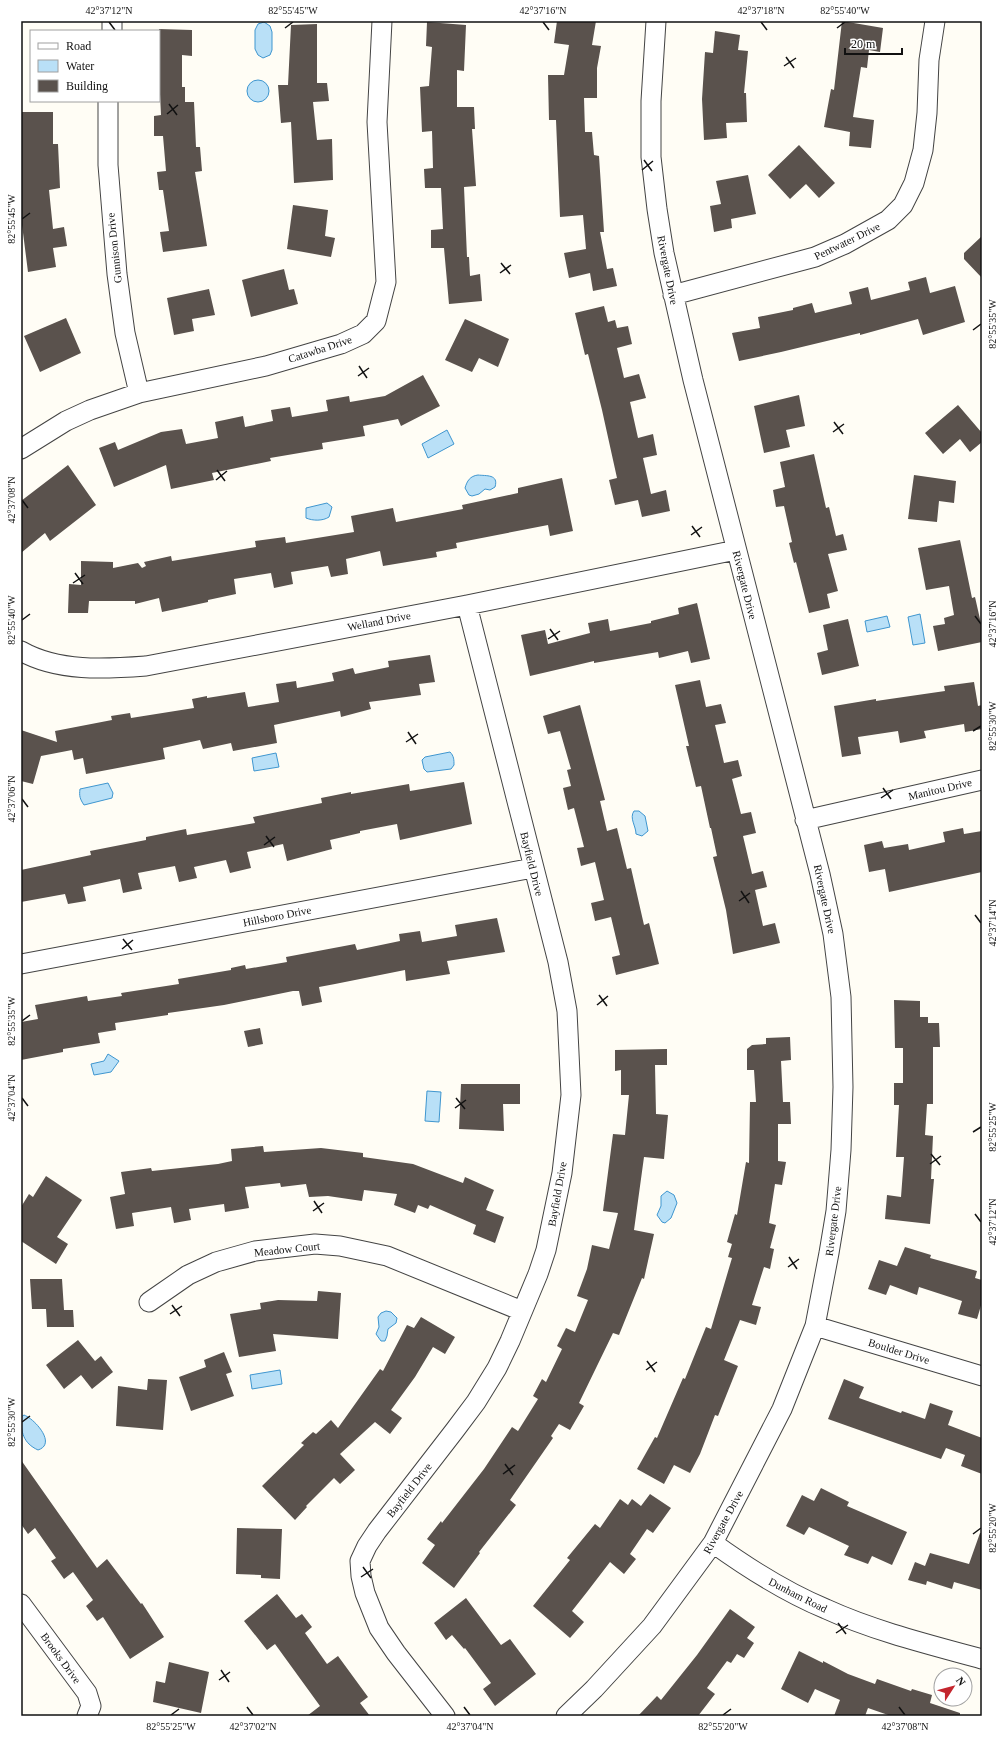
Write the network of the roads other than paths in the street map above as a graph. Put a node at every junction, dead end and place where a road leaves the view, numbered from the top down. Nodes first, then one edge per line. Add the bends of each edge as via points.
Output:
1 (382, 21) edge
2 (656, 21) edge
3 (935, 21) edge
4 (108, 102) edge
5 (673, 295) junction
6 (139, 393) junction
7 (21, 449) edge
8 (736, 550) junction
9 (467, 605) junction
10 (21, 651) edge
11 (982, 780) edge
12 (805, 820) junction
13 (533, 868) junction
14 (21, 964) edge
15 (148, 1302) dead end
16 (522, 1312) junction
17 (815, 1326) junction
18 (982, 1376) edge
19 (713, 1543) junction
20 (21, 1604) edge
21 (982, 1659) edge
22 (87, 1716) edge
23 (445, 1716) edge
24 (566, 1716) edge

1 - 6 street, Catawba Drive via 377,122 386,282 376,321 363,334 341,344 293,359
2 - 5 street, Rivergate Drive via 651,101 651,157 657,209
3 - 5 street, Pentwater Drive via 928,60 923,150 914,183 903,205 888,220 845,244 814,257
4 - 6 street, Gunnison Drive via 108,165 117,274 125,333
5 - 8 street, Rivergate Drive
6 - 7 street, Catawba Drive via 66,421
8 - 9 street, Welland Drive
8 - 12 street, Rivergate Drive
9 - 10 street, Welland Drive via 146,666 84,667 35,659
9 - 13 street, Bayfield Drive
11 - 12 street, Manitou Drive
12 - 17 street, Rivergate Drive via 833,934 840,996 843,1087 836,1211
13 - 14 street, Hillsboro Drive
13 - 16 street, Bayfield Drive via 558,962 567,1011 571,1095 554,1217 538,1274
15 - 16 street, Meadow Court via 188,1275 216,1262 255,1251 315,1244 340,1246 387,1256
16 - 23 street, Bayfield Drive via 497,1368 476,1402 377,1531 360,1561 365,1593 379,1628
17 - 18 street, Boulder Drive
17 - 19 street, Rivergate Drive via 782,1409
19 - 21 street, Dunham Road via 750,1570 824,1609 851,1620
19 - 24 street, Rivergate Drive via 652,1626
20 - 22 street, Brooks Drive via 87,1693 91,1706

